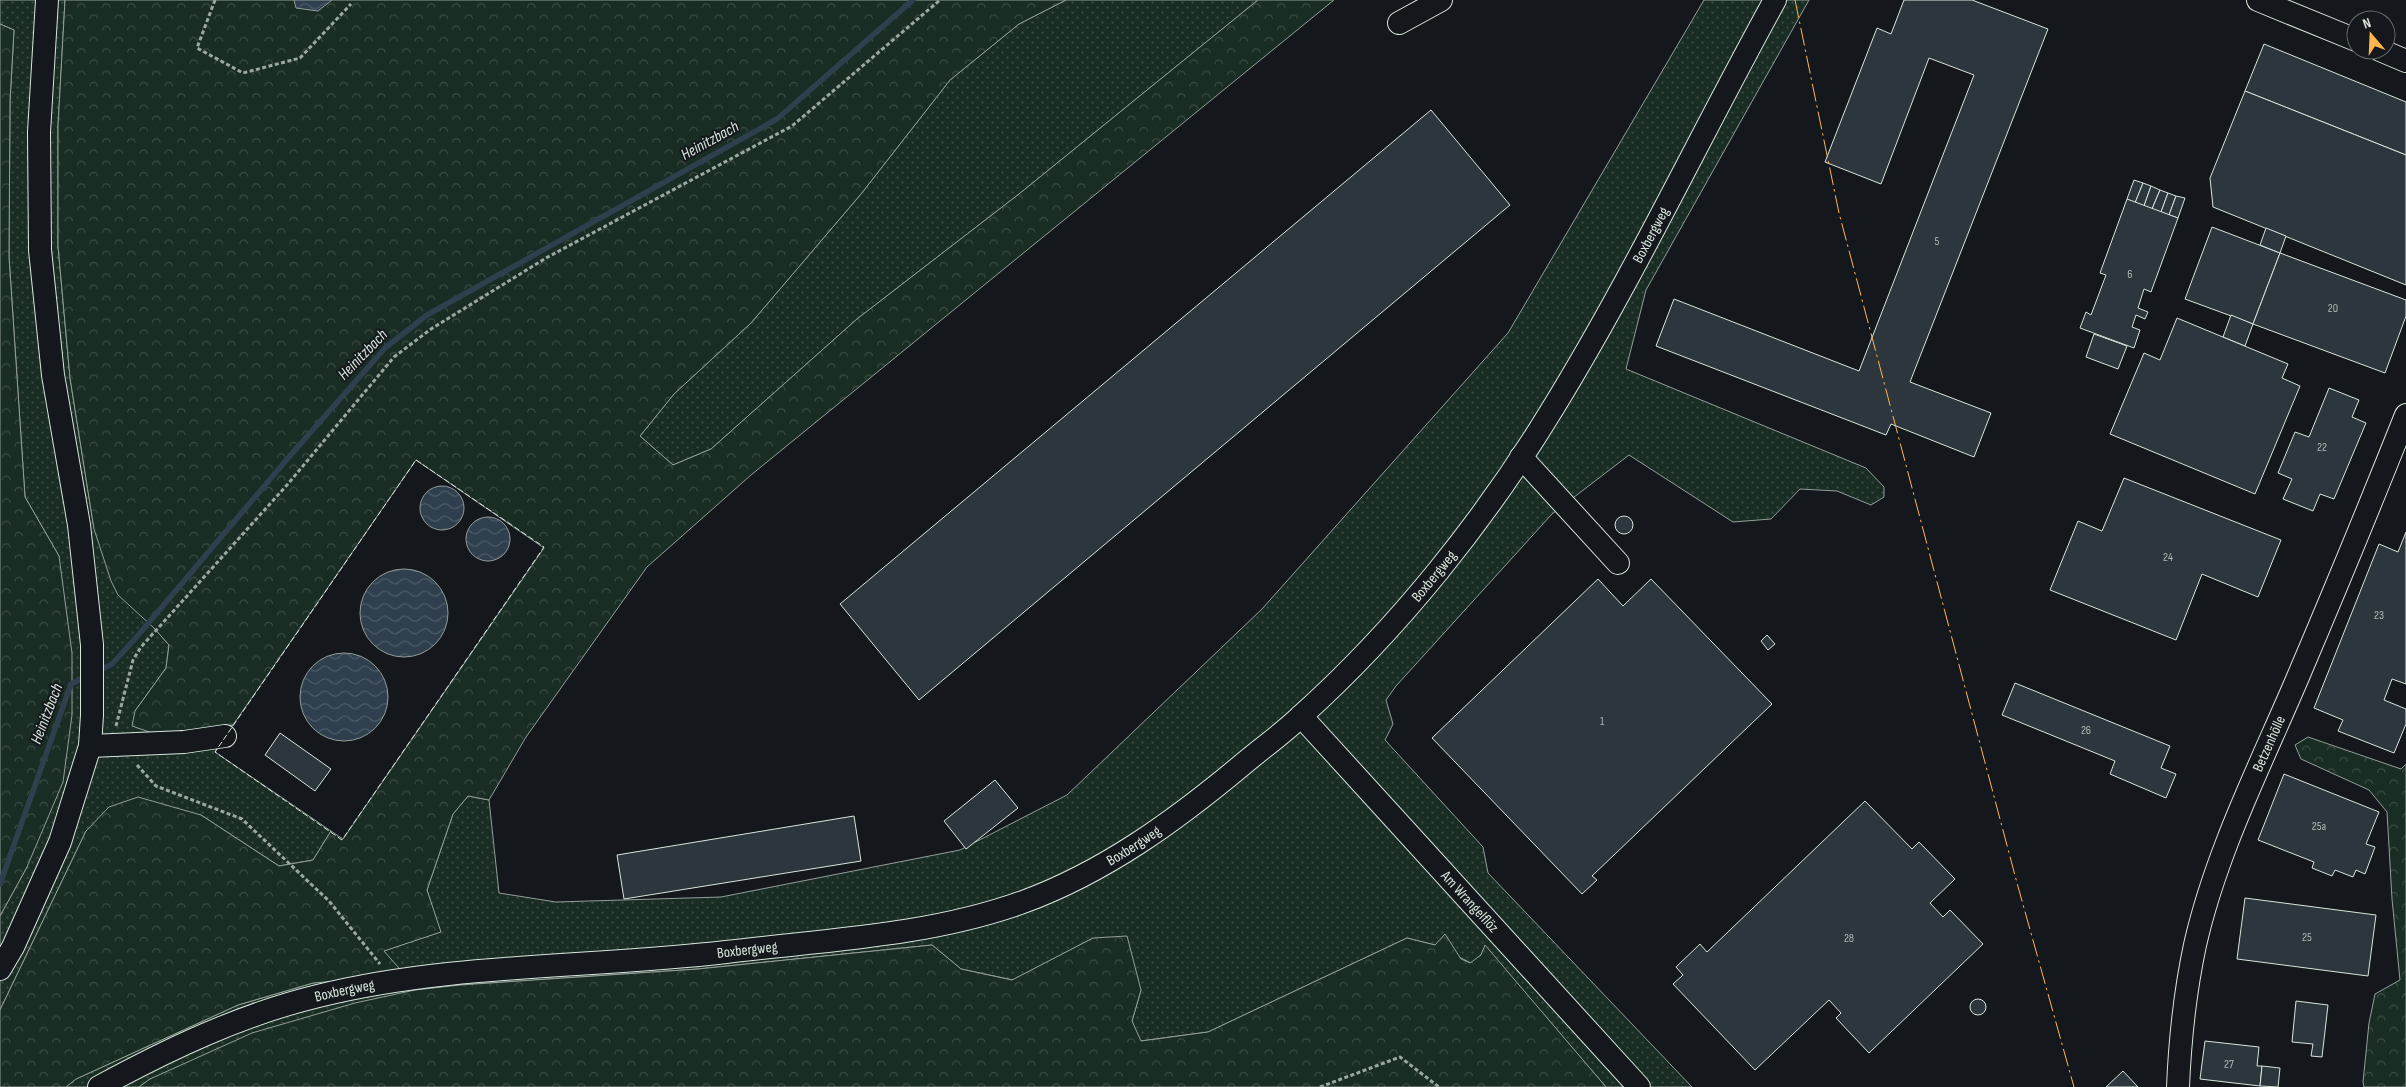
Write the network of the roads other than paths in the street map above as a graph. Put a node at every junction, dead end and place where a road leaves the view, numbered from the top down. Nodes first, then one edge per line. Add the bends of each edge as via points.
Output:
1 (47, 0) edge
2 (1419, 0) edge
3 (1442, 0) edge
4 (1775, 0) edge
5 (2258, 0) edge
6 (2346, 36) edge
7 (2406, 415) edge
8 (1521, 457) junction
9 (1618, 563) dead end
10 (1301, 716) junction
11 (225, 736) dead end
12 (110, 745) junction
13 (0, 969) edge
14 (99, 1087) edge
15 (1639, 1087) edge
16 (2178, 1087) edge

1 - 12 street via 39,132 40,250 53,375 79,525 92,645
2 - 3 street via 1399,23
4 - 8 street, Boxbergweg via 1592,340
5 - 6 street
7 - 16 street, Betzenhölle via 2330,604 2228,842 2208,898 2186,992 2179,1045
8 - 9 street
8 - 10 street, Boxbergweg via 1470,529 1385,632
10 - 14 street, Boxbergweg via 1211,791 1114,860 1023,902 930,928 696,956 456,974 319,996 208,1033
10 - 15 street, Am Wrangelflöz
11 - 12 street via 184,742
12 - 13 street

